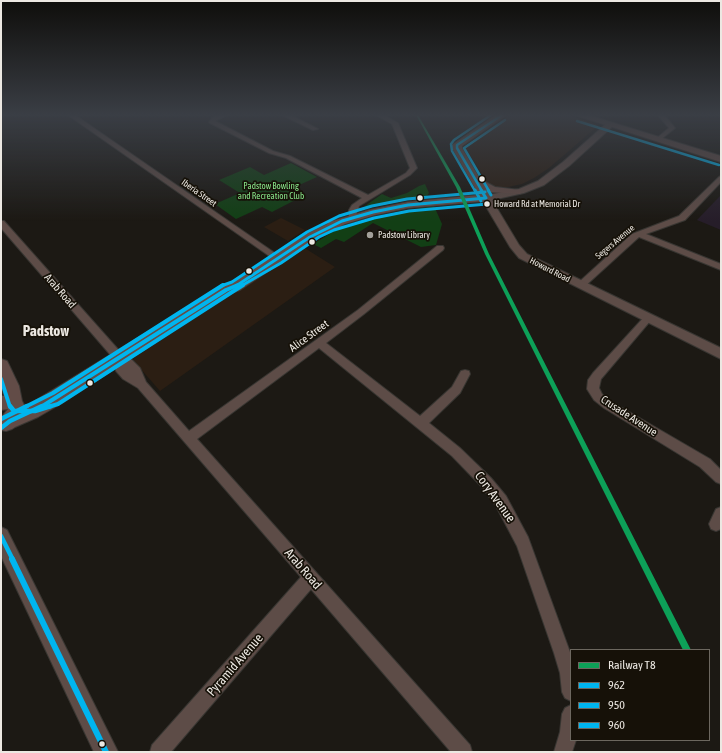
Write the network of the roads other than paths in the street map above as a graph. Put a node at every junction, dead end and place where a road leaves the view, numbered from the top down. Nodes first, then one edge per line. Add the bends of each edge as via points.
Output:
1 (122, 150) edge
2 (266, 150) edge
3 (407, 150) edge
4 (458, 150) edge
5 (581, 150) edge
6 (695, 150) edge
7 (721, 158) edge
8 (721, 178) edge
9 (476, 180) junction
10 (514, 193) junction
11 (368, 198) junction
12 (486, 198) junction
13 (366, 214) junction
14 (497, 217) junction
15 (347, 219) junction
16 (1, 223) edge
17 (639, 234) junction
18 (440, 248) dead end
19 (278, 258) junction
20 (721, 267) edge
21 (581, 285) junction
22 (648, 318) junction
23 (319, 343) junction
24 (721, 354) edge
25 (119, 358) junction
26 (4, 371) edge
27 (465, 374) dead end
28 (6, 414) edge
29 (420, 424) junction
30 (189, 438) junction
31 (721, 478) edge
32 (1, 536) edge
33 (310, 578) junction
34 (570, 686) edge
35 (570, 723) edge
36 (106, 752) edge
37 (159, 752) edge
38 (463, 752) edge
39 (563, 752) edge

1 - 19 street, Iberia Street
2 - 11 street via 288,157
3 - 11 street via 413,170
4 - 9 main road, Howard Road
5 - 10 street via 554,174 532,187
6 - 7 main road
8 - 17 street, Segers Avenue via 682,218
9 - 10 main road via 492,190
9 - 12 main road, Howard Road
10 - 12 street
10 - 14 street via 499,205
11 - 13 street via 361,208
11 - 15 street via 354,208
12 - 13 main road via 408,205
12 - 14 street, Howard Road
13 - 15 main road
14 - 21 street, Howard Road via 514,247 523,256
15 - 19 main road via 310,237
16 - 25 street, Arab Road
17 - 20 street
17 - 21 street, Segers Avenue
18 - 23 street, Alice Street
19 - 25 main road via 236,287 226,290
21 - 22 street, Howard Road
22 - 24 street, Howard Road
22 - 31 street, Crusade Avenue via 597,376 593,388 598,397 608,405 705,464
23 - 29 street, Cory Avenue
23 - 30 street, Alice Street
25 - 28 main road via 24,416
25 - 30 street, Arab Road via 120,368 127,376 142,385
26 - 28 main road via 13,394
27 - 29 street via 456,390
29 - 34 street, Cory Avenue via 472,466 501,501 512,520 532,565 562,653
30 - 33 street, Arab Road
32 - 36 street
33 - 37 street, Pyramid Avenue
33 - 38 street, Arab Road
35 - 39 street

